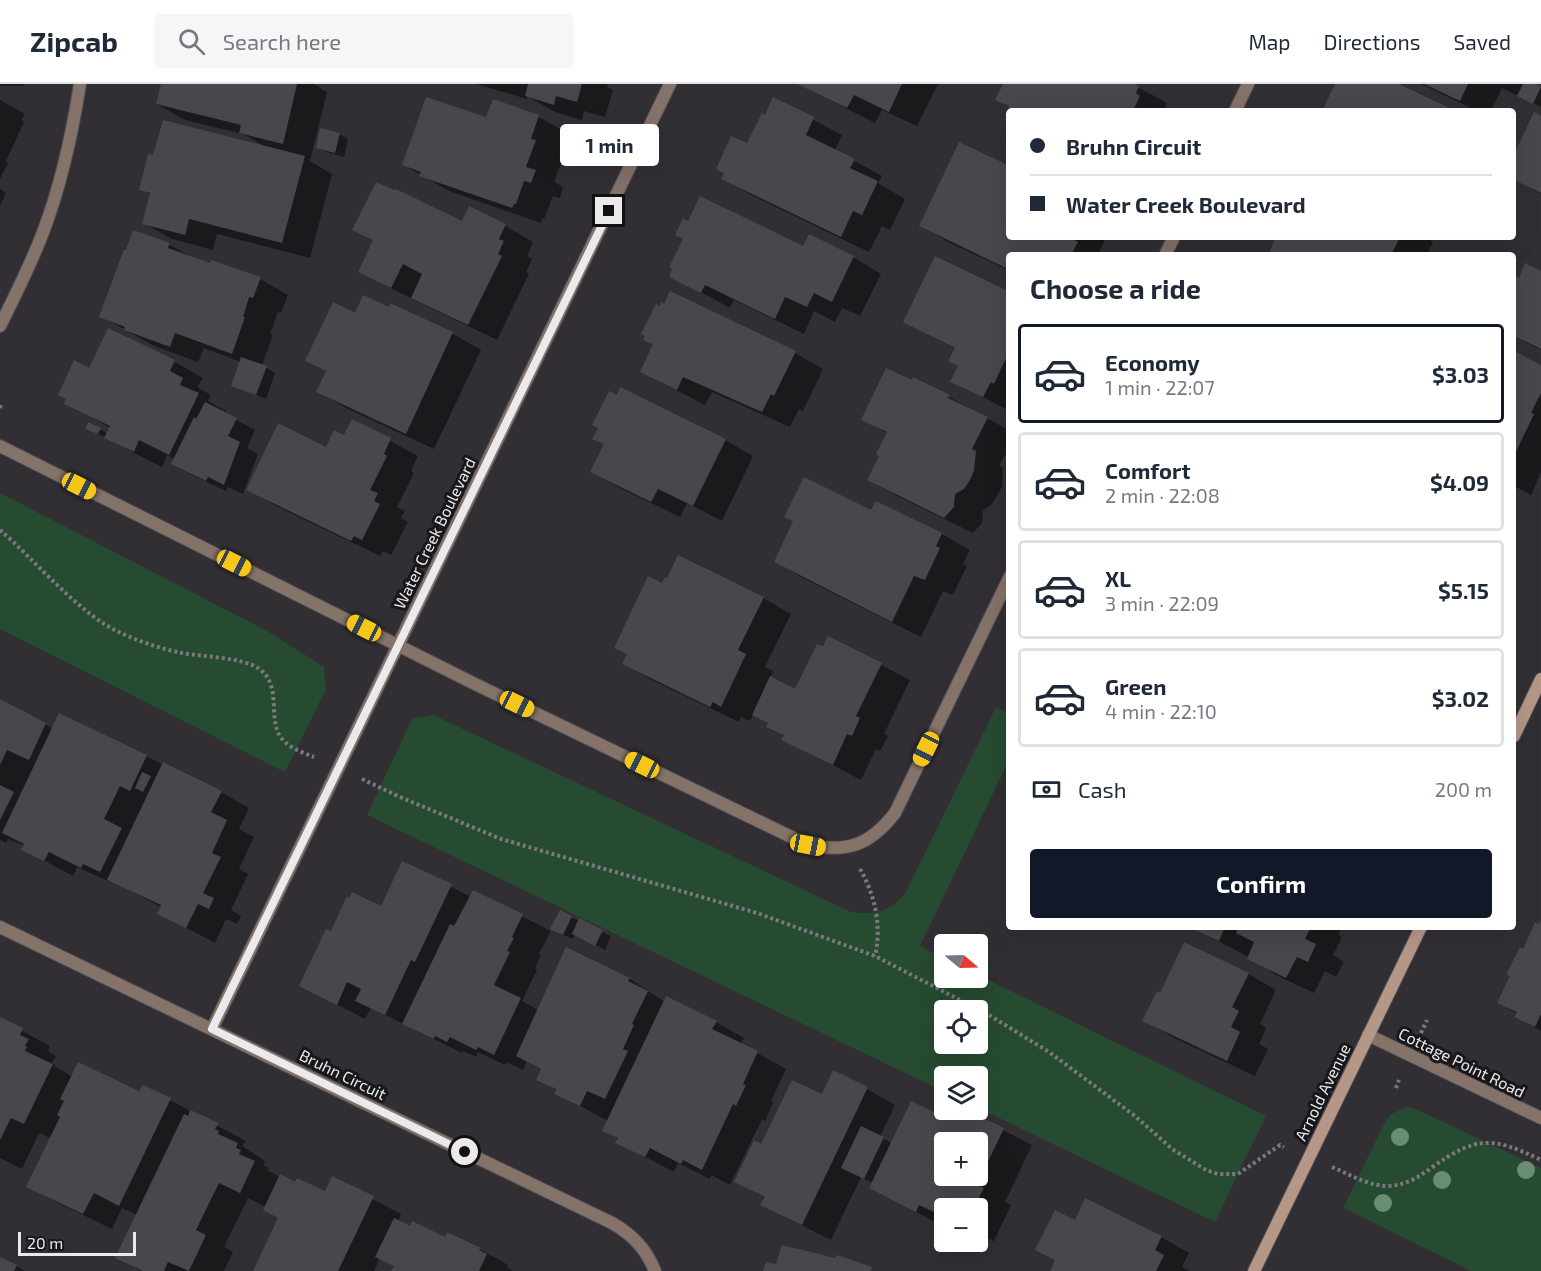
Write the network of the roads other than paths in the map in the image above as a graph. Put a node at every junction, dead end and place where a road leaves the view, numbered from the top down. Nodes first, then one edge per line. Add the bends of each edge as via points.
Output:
1 (80, 84) edge
2 (670, 84) edge
3 (1248, 84) edge
4 (1236, 108) edge
5 (0, 326) edge
6 (0, 446) edge
7 (1006, 584) edge
8 (398, 645) junction
9 (1541, 679) edge
10 (1516, 732) edge
11 (0, 927) edge
12 (1419, 930) edge
13 (212, 1029) junction
14 (1368, 1035) junction
15 (1541, 1118) edge
16 (655, 1271) edge
17 (1254, 1271) edge

1 - 5 street via 61,179 43,234
2 - 8 street, Water Creek Boulevard
3 - 4 street
6 - 8 street
7 - 8 street via 895,813 866,842 847,848 808,845
8 - 13 street, Water Creek Boulevard
9 - 10 street
11 - 13 street, Bruhn Circuit
12 - 14 street, Arnold Avenue
13 - 16 street, Bruhn Circuit via 619,1227 639,1242
14 - 15 street, Cottage Point Road
14 - 17 street, Arnold Avenue

